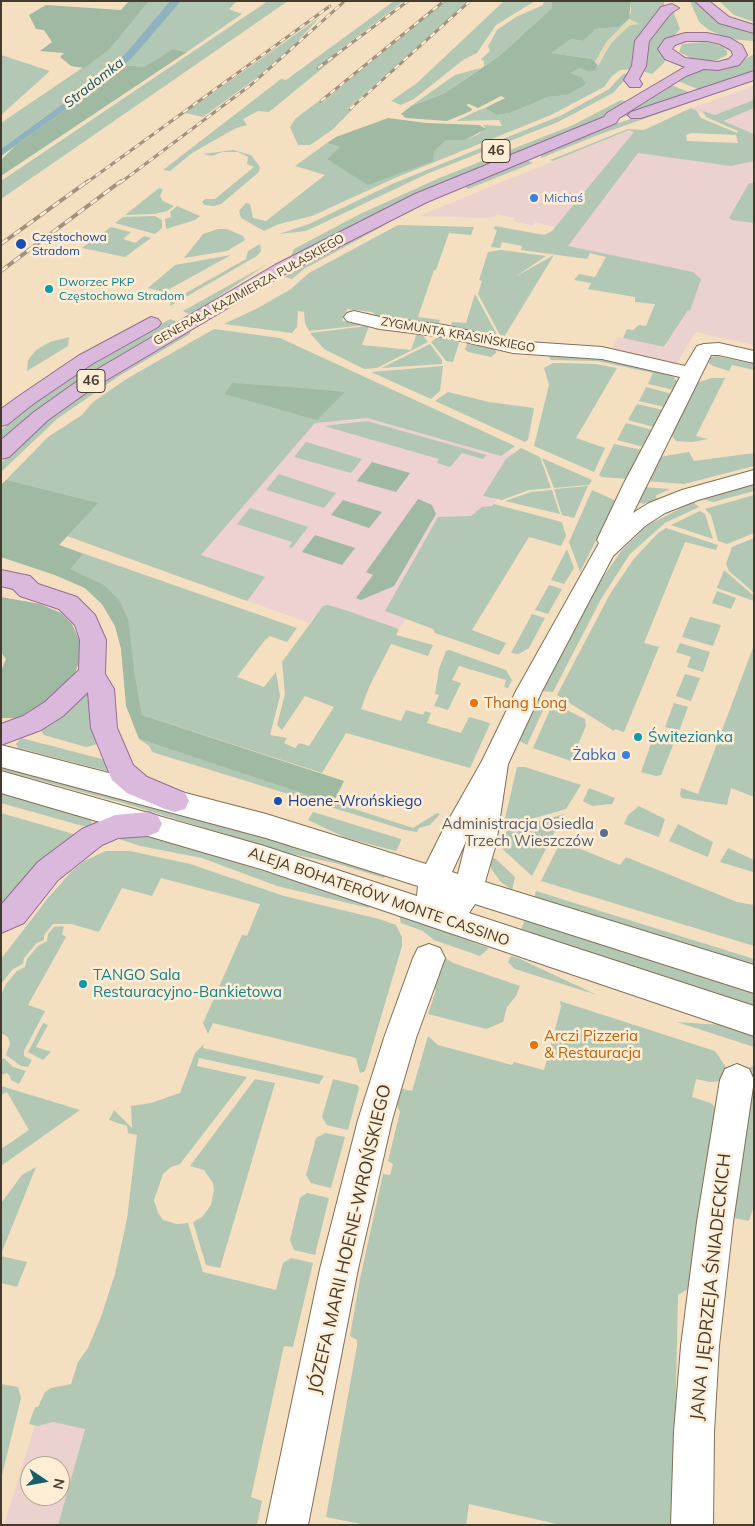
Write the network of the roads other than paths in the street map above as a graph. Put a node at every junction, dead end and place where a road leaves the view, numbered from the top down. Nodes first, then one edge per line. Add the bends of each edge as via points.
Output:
1 (701, 1) edge
2 (681, 19) edge
3 (754, 29) edge
4 (743, 48) edge
5 (673, 58) junction
6 (700, 66) junction
7 (754, 75) edge
8 (635, 84) junction
9 (601, 113) junction
10 (405, 189) dead end
11 (292, 244) dead end
12 (203, 294) dead end
13 (170, 312) dead end
14 (354, 317) dead end
15 (754, 357) edge
16 (692, 374) junction
17 (1, 420) edge
18 (1, 452) edge
19 (754, 477) edge
20 (604, 551) junction
21 (1, 578) edge
22 (29, 590) junction
23 (1, 592) edge
24 (92, 674) junction
25 (1, 736) edge
26 (1, 756) edge
27 (494, 764) junction
28 (1, 782) edge
29 (174, 801) junction
30 (148, 824) junction
31 (434, 879) junction
32 (468, 890) junction
33 (438, 917) junction
34 (1, 920) edge
35 (429, 958) dead end
36 (754, 980) edge
37 (754, 1021) edge
38 (737, 1080) dead end
39 (287, 1525) edge
40 (692, 1525) edge

1 - 3 main road via 719,18
2 - 4 main road, 46 via 707,37
2 - 5 main road via 674,40 666,46 666,51
2 - 8 main road via 666,10 642,40 638,66 631,80
4 - 6 main road, 46 via 737,60 729,64
5 - 6 main road, 46
5 - 8 main road, GENERAŁA KAZIMIERZA PUŁASKIEGO / 46 via 667,67 649,80
6 - 9 main road, GENERAŁA KAZIMIERZA PUŁASKIEGO / 46 via 681,73 612,116
7 - 9 main road via 622,120
8 - 9 main road, GENERAŁA KAZIMIERZA PUŁASKIEGO / 46
9 - 10 main road, GENERAŁA KAZIMIERZA PUŁASKIEGO / 46
9 - 18 main road, GENERAŁA KAZIMIERZA PUŁASKIEGO / 46 via 281,269 86,384 41,416
11 - 12 main road, GENERAŁA KAZIMIERZA PUŁASKIEGO
13 - 17 main road, GENERAŁA KAZIMIERZA PUŁASKIEGO / 46 via 85,360
14 - 16 street, ZYGMUNTA KRASIŃSKIEGO via 444,331 513,347 602,354
15 - 16 street via 719,349 704,350
16 - 20 street
19 - 20 street via 690,495 658,508 637,521
20 - 27 street via 528,691
21 - 22 main road via 21,582
22 - 23 main road
22 - 24 main road via 68,603 86,622 93,640
24 - 25 main road via 54,709
24 - 29 main road via 101,689 104,728 122,772 137,785
26 - 29 street, ALEJA BOHATERÓW MONTE CASSINO
27 - 31 street
27 - 32 street via 481,844
28 - 30 street, ALEJA BOHATERÓW MONTE CASSINO
29 - 31 street, ALEJA BOHATERÓW MONTE CASSINO
30 - 33 street, ALEJA BOHATERÓW MONTE CASSINO via 273,861
30 - 34 main road via 116,827 92,837 48,871 13,914
31 - 32 street, ALEJA BOHATERÓW MONTE CASSINO
31 - 33 street via 432,897
32 - 33 street via 457,904
32 - 36 street, ALEJA BOHATERÓW MONTE CASSINO
33 - 37 street, ALEJA BOHATERÓW MONTE CASSINO
35 - 39 street, JÓZEFA MARII HOENE-WROŃSKIEGO via 400,1038 373,1128 339,1269
38 - 40 street, JANA I JĘDRZEJA ŚNIADECKICH via 714,1227 700,1346

